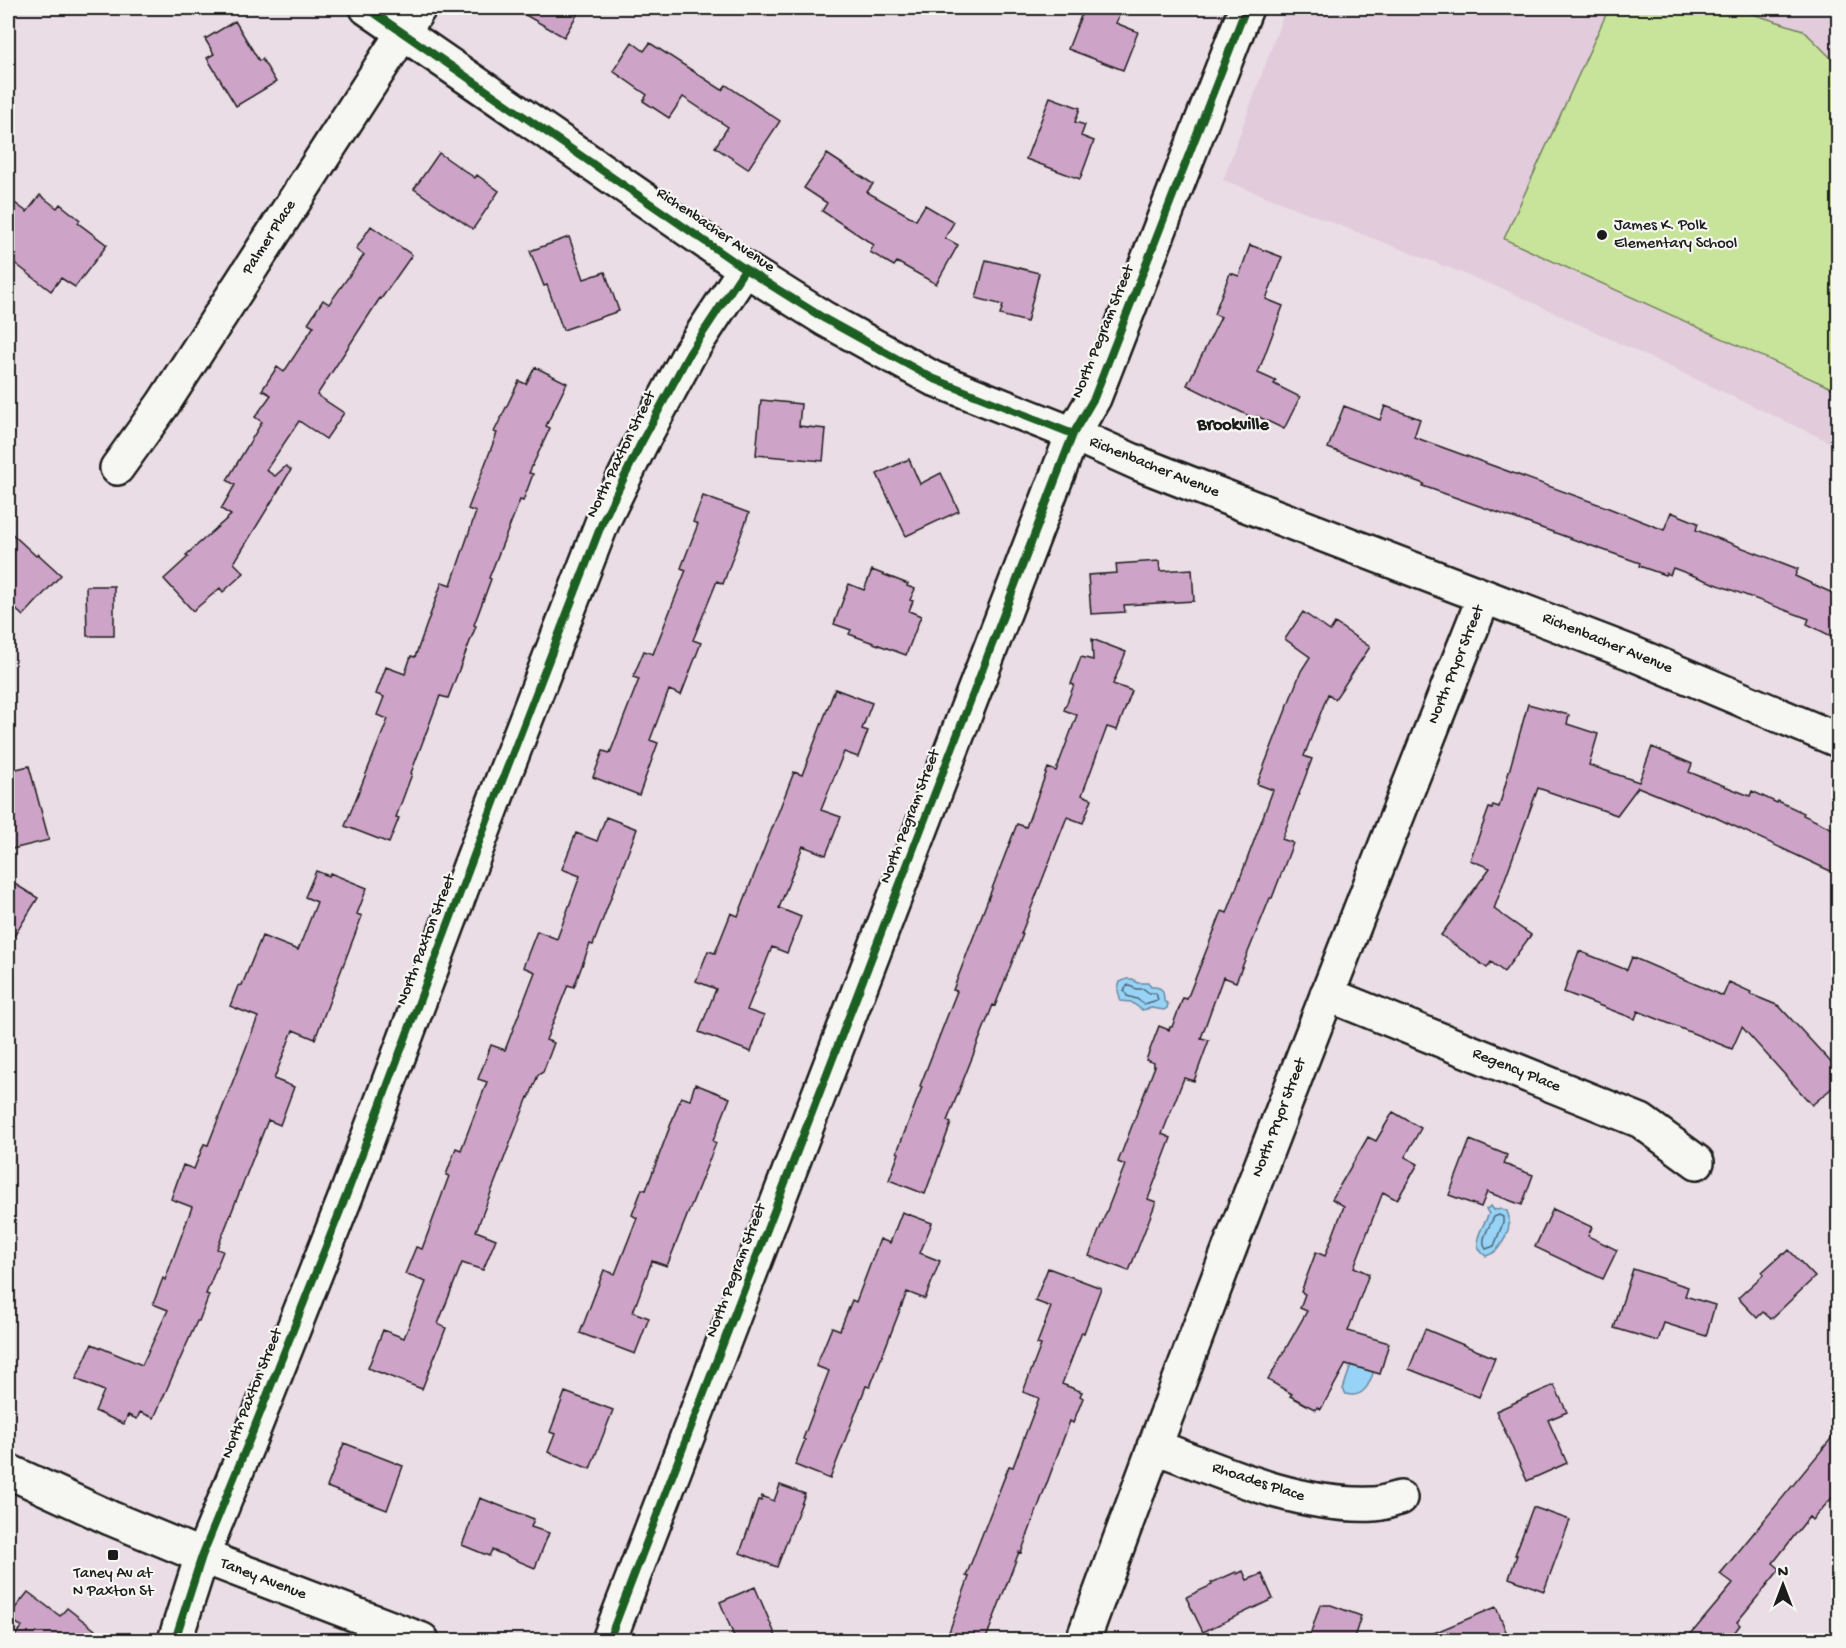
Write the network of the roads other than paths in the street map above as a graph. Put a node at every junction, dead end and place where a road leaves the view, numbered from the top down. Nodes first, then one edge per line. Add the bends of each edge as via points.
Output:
1 (367, 8) edge
2 (1246, 8) edge
3 (412, 20) edge
4 (745, 269) junction
5 (1073, 434) junction
6 (117, 468) dead end
7 (1484, 597) junction
8 (1839, 740) edge
9 (1327, 994) junction
10 (1697, 1162) dead end
11 (1154, 1446) junction
12 (8, 1471) edge
13 (1400, 1498) dead end
14 (202, 1556) junction
15 (175, 1641) edge
16 (422, 1641) edge
17 (609, 1641) edge
18 (1083, 1641) edge

1 - 3 street, Richenbacher Avenue
2 - 5 street, North Pegram Street via 1094,398
3 - 4 street, Richenbacher Avenue
3 - 6 street, Palmer Place via 163,404
4 - 5 street, Richenbacher Avenue via 932,378
4 - 14 street, North Paxton Street via 689,354 602,523 346,1196
5 - 7 street, Richenbacher Avenue via 1149,468
5 - 17 street, North Pegram Street
7 - 8 street, Richenbacher Avenue via 1629,652
7 - 9 street, North Pryor Street
9 - 10 street, Regency Place via 1641,1121
9 - 11 street, North Pryor Street
11 - 13 street, Rhoades Place via 1306,1499 1375,1504
11 - 18 street, North Pryor Street
12 - 14 street, Taney Avenue
14 - 15 street, North Paxton Street
14 - 16 street, Taney Avenue

